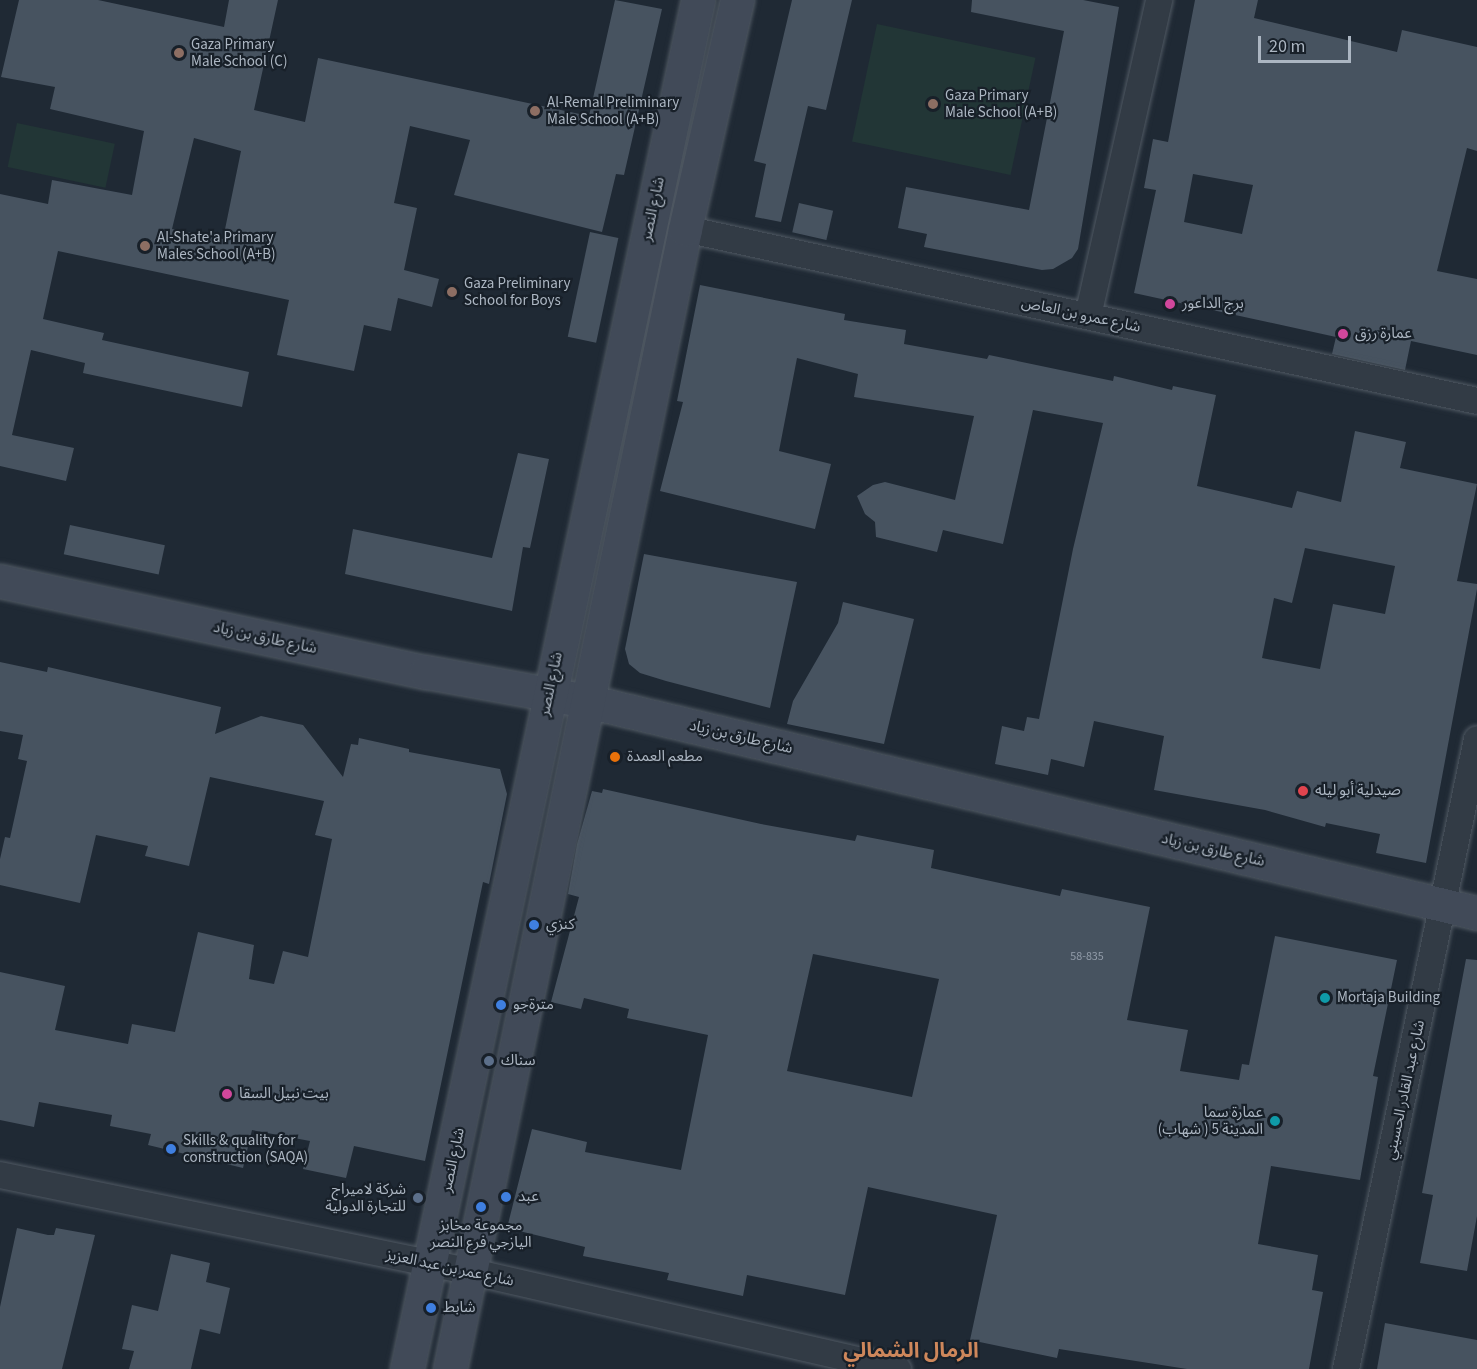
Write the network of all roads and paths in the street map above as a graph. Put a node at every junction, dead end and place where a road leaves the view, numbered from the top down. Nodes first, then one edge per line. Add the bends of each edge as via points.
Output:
1 (698, 0) edge
2 (737, 0) edge
3 (1160, 0) edge
4 (685, 229) junction
5 (1088, 316) junction
6 (1477, 401) edge
7 (0, 581) edge
8 (549, 694) junction
9 (587, 701) junction
10 (1477, 739) edge
11 (1444, 905) junction
12 (1477, 913) edge
13 (0, 1174) edge
14 (431, 1265) junction
15 (473, 1272) junction
16 (407, 1369) edge
17 (450, 1369) edge
18 (898, 1369) edge
19 (1346, 1369) edge

1 - 8 main road, شارع النصر
2 - 4 main road
3 - 5 street
4 - 5 street, شارع عمرو بن العاص
4 - 9 main road
5 - 6 street, شارع عمرو بن العاص
7 - 8 main road, شارع طارق بن زياد via 426,672
8 - 9 main road, شارع طارق بن زياد
8 - 14 main road, شارع النصر
9 - 11 main road, شارع طارق بن زياد
9 - 15 main road
10 - 11 street, شارع عبد القادر الحسيني
11 - 12 main road, شارع طارق بن زياد
11 - 19 street, شارع عبد القادر الحسيني
13 - 14 street, شارع عمر بن عبد العزيز
14 - 15 street, شارع عمر بن عبد العزيز
14 - 16 main road, شارع النصر
15 - 17 main road
15 - 18 street, شارع عمر بن عبد العزيز

